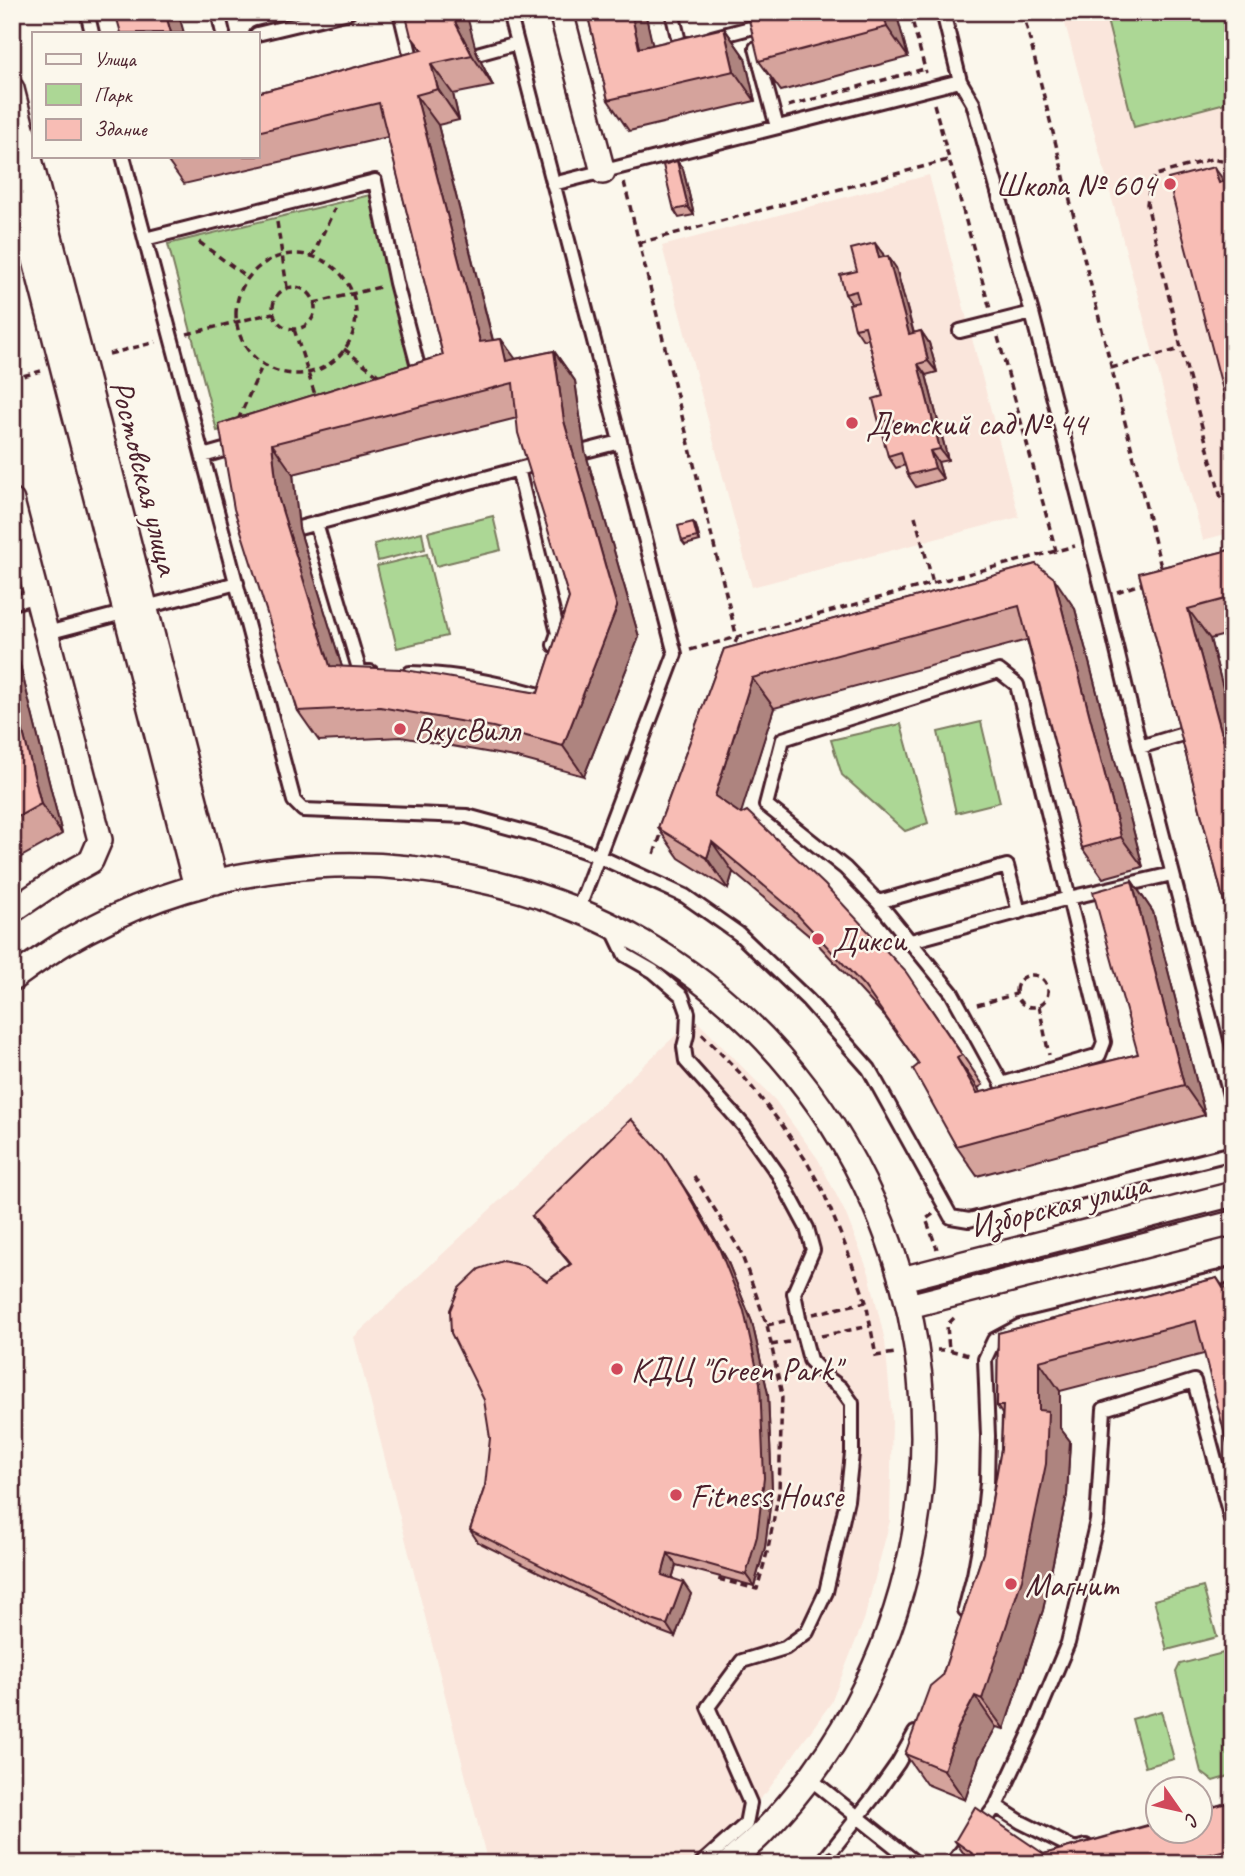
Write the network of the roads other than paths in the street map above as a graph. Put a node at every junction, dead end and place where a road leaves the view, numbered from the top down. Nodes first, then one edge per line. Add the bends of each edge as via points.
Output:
1 (87, 12) edge
2 (218, 12) edge
3 (349, 12) edge
4 (400, 12) edge
5 (509, 12) edge
6 (561, 12) edge
7 (671, 12) edge
8 (943, 12) edge
9 (775, 21) edge
10 (751, 27) junction
11 (92, 32) edge
12 (223, 32) edge
13 (259, 34) edge
14 (517, 43) junction
15 (477, 54) dead end
16 (413, 71) edge
17 (960, 80) junction
18 (12, 89) edge
19 (777, 128) junction
20 (124, 158) edge
21 (611, 169) junction
22 (12, 171) edge
23 (553, 184) junction
24 (145, 239) junction
25 (1032, 313) junction
26 (960, 331) dead end
27 (424, 390) edge
28 (620, 442) junction
29 (249, 443) edge
30 (585, 451) dead end
31 (203, 457) junction
32 (540, 464) edge
33 (518, 469) junction
34 (12, 501) edge
35 (316, 523) junction
36 (299, 528) dead end
37 (237, 583) junction
38 (37, 596) junction
39 (12, 603) edge
40 (135, 610) junction
41 (47, 633) junction
42 (550, 657) edge
43 (542, 682) edge
44 (1193, 731) edge
45 (1140, 747) junction
46 (598, 856) junction
47 (1172, 874) junction
48 (206, 884) junction
49 (1069, 898) junction
50 (878, 902) junction
51 (12, 911) edge
52 (578, 911) junction
53 (1019, 912) junction
54 (612, 927) junction
55 (911, 941) junction
56 (12, 979) edge
57 (1233, 1107) edge
58 (1233, 1153) edge
59 (1233, 1194) edge
60 (1233, 1223) edge
61 (1233, 1273) edge
62 (902, 1279) junction
63 (909, 1306) junction
64 (1233, 1527) edge
65 (962, 1623) edge
66 (922, 1720) edge
67 (809, 1778) junction
68 (996, 1806) junction
69 (858, 1817) junction
70 (1097, 1843) edge
71 (701, 1864) edge
72 (728, 1864) edge
73 (821, 1864) edge
74 (917, 1864) edge
75 (952, 1864) edge

1 - 11 lane
2 - 12 lane
3 - 13 lane
4 - 16 lane
5 - 14 lane
6 - 21 street
7 - 10 lane via 680,46
8 - 17 lane
9 - 10 lane
10 - 19 lane
14 - 15 lane
14 - 23 lane
17 - 19 lane
17 - 25 lane via 973,103
18 - 40 street, Ростовская улица
19 - 21 lane
20 - 24 lane
21 - 23 lane
22 - 40 street, Ростовская улица
23 - 28 lane
24 - 27 lane via 375,181
24 - 31 lane
25 - 26 lane
25 - 45 lane
28 - 30 lane
28 - 46 lane via 675,654
29 - 31 lane
31 - 37 lane via 232,545
32 - 33 lane
33 - 35 lane
33 - 42 lane via 558,633
34 - 38 street
35 - 36 lane
35 - 43 lane via 360,672 434,674 538,694
37 - 40 lane
37 - 46 lane via 294,801 303,810 467,816
38 - 39 lane
38 - 41 street
40 - 41 lane
40 - 48 street, Ростовская улица
41 - 51 street via 100,840 91,861
44 - 45 lane
45 - 47 lane
46 - 52 lane
46 - 58 lane via 685,895 738,934 808,1000 869,1069 951,1217 969,1220
47 - 49 lane
47 - 57 lane
48 - 52 street via 287,869 349,865 436,870 508,886
48 - 56 street via 128,911 63,944
49 - 50 lane via 1017,685 999,671 783,739 766,804 845,868
49 - 53 lane
49 - 55 lane via 1104,1042 1099,1055 1002,1084 952,993
50 - 53 lane via 1007,866
50 - 55 lane
52 - 54 street
53 - 55 lane
54 - 62 street via 708,988 782,1058 814,1097 866,1184
54 - 71 lane via 625,955 653,971 681,996 688,1013 686,1061 744,1126 778,1174 807,1228 813,1250 794,1293 799,1318 810,1360 852,1403 847,1500 826,1592 807,1632 785,1648 742,1661 708,1707 750,1803 746,1824
59 - 62 street, Изборская улица
60 - 63 street, Изборская улица
61 - 65 lane via 1020,1325 994,1340 985,1359 988,1483
62 - 63 street
63 - 67 street via 921,1375 924,1446 919,1517 904,1587 880,1655 849,1719
64 - 68 lane via 1194,1381 1104,1409 1097,1521 1068,1643
66 - 69 lane via 898,1763
67 - 69 lane
67 - 72 street
68 - 70 lane via 1075,1849
68 - 75 lane
69 - 73 lane
69 - 74 lane

